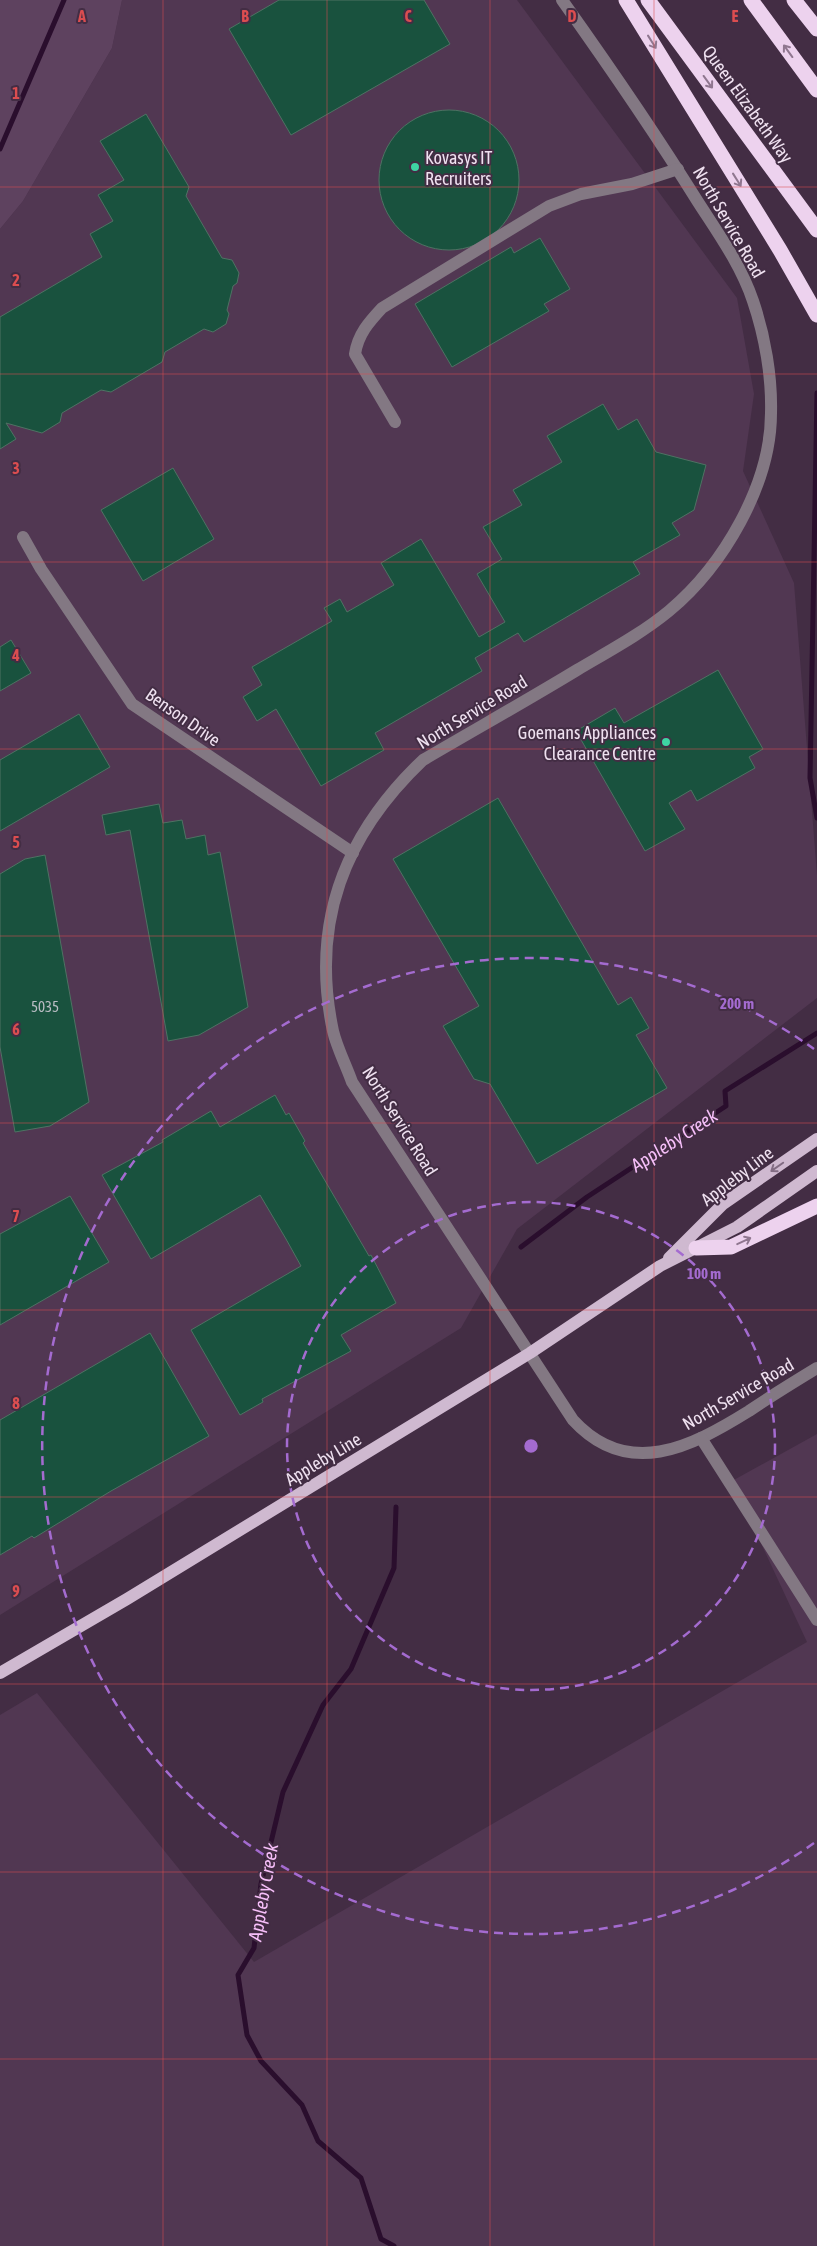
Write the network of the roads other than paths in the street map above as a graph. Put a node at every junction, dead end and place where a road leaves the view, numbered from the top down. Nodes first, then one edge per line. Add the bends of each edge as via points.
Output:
1 (562, 0) edge
2 (626, 0) edge
3 (648, 0) edge
4 (751, 0) edge
5 (794, 0) edge
6 (817, 29) edge
7 (817, 90) edge
8 (678, 169) junction
9 (817, 230) edge
10 (817, 315) edge
11 (395, 422) dead end
12 (23, 538) dead end
13 (353, 853) junction
14 (817, 1139) edge
15 (817, 1171) edge
16 (817, 1206) edge
17 (696, 1248) junction
18 (660, 1266) junction
19 (530, 1353) junction
20 (817, 1368) edge
21 (701, 1438) junction
22 (817, 1620) edge
23 (0, 1674) edge

1 - 8 street, North Service Road
2 -> 10 highway
3 -> 9 highway, Queen Elizabeth Way
7 -> 4 highway
5 - 6 highway
8 - 11 street via 632,184 581,194 549,206 382,308 365,327 357,343 356,354
8 - 13 street, North Service Road via 739,267 753,301 763,340 771,414 766,454 749,504 716,563 670,610 636,635 423,760 396,785 374,813
12 - 13 street, Benson Drive via 132,704
13 - 19 street, North Service Road via 336,891 327,929 325,965 334,1034 352,1082
14 -> 18 main road, Appleby Line via 723,1204
15 - 17 main road, Appleby Line via 737,1226
17 -> 16 highway via 731,1247
17 - 18 main road, Appleby Line
18 - 19 main road, Appleby Line
19 - 21 street, North Service Road via 573,1420 586,1434 604,1445 622,1451 661,1453
19 - 23 main road, Appleby Line
20 - 21 street, North Service Road
21 - 22 street

